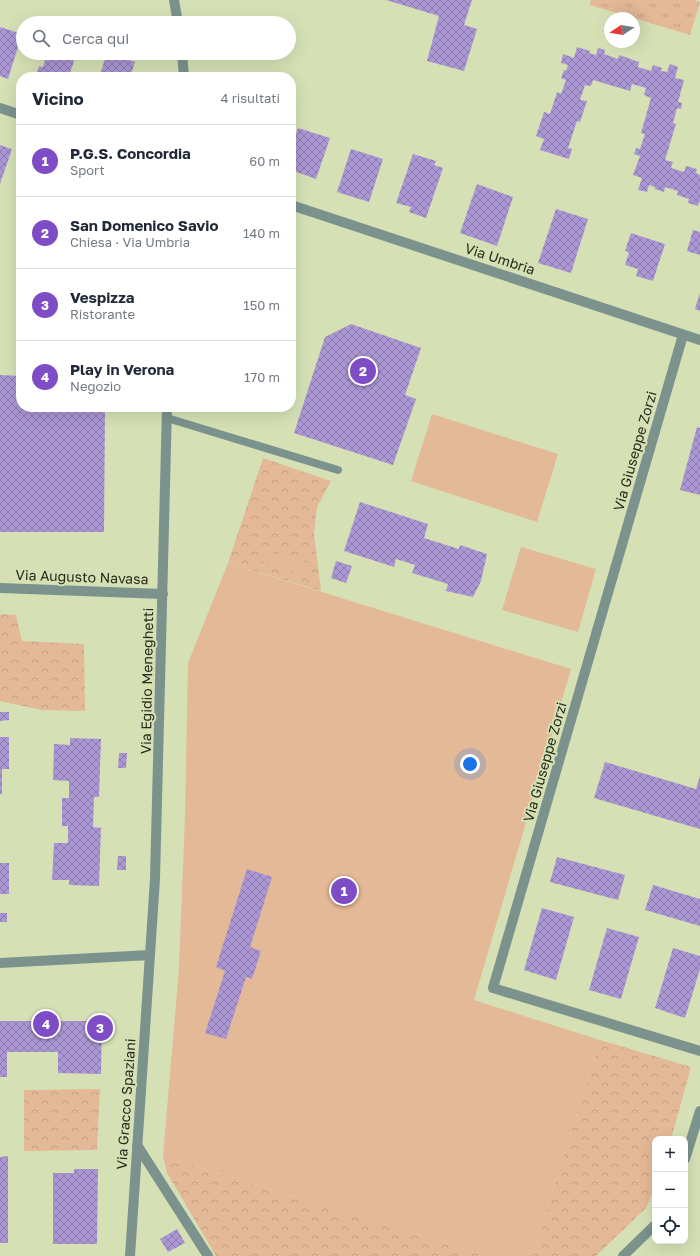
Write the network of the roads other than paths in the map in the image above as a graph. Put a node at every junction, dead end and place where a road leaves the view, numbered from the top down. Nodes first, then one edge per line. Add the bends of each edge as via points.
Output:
1 (174, 0) edge
2 (177, 16) edge
3 (183, 60) edge
4 (184, 72) edge
5 (0, 108) edge
6 (16, 113) edge
7 (296, 207) edge
8 (683, 335) junction
9 (700, 340) edge
10 (167, 412) edge
11 (167, 418) junction
12 (338, 470) dead end
13 (0, 588) edge
14 (163, 594) junction
15 (150, 955) junction
16 (0, 963) edge
17 (700, 1051) edge
18 (700, 1111) edge
19 (137, 1145) junction
20 (688, 1149) edge
21 (652, 1228) edge
22 (130, 1256) edge
23 (208, 1256) edge
24 (623, 1256) edge

1 - 2 street
3 - 4 street
5 - 6 street
7 - 8 street, Via Umbria
8 - 9 street, Via Umbria
8 - 17 street, Via Giuseppe Zorzi via 493,988
10 - 11 street, Via Egidio Meneghetti
11 - 12 lane
11 - 14 street, Via Egidio Meneghetti
13 - 14 street, Via Augusto Navasa
14 - 15 street, Via Egidio Meneghetti via 156,879
15 - 16 street
15 - 19 street, Via Gracco Spaziani
18 - 20 street
19 - 22 street, Via Gracco Spaziani
19 - 23 street
21 - 24 street

